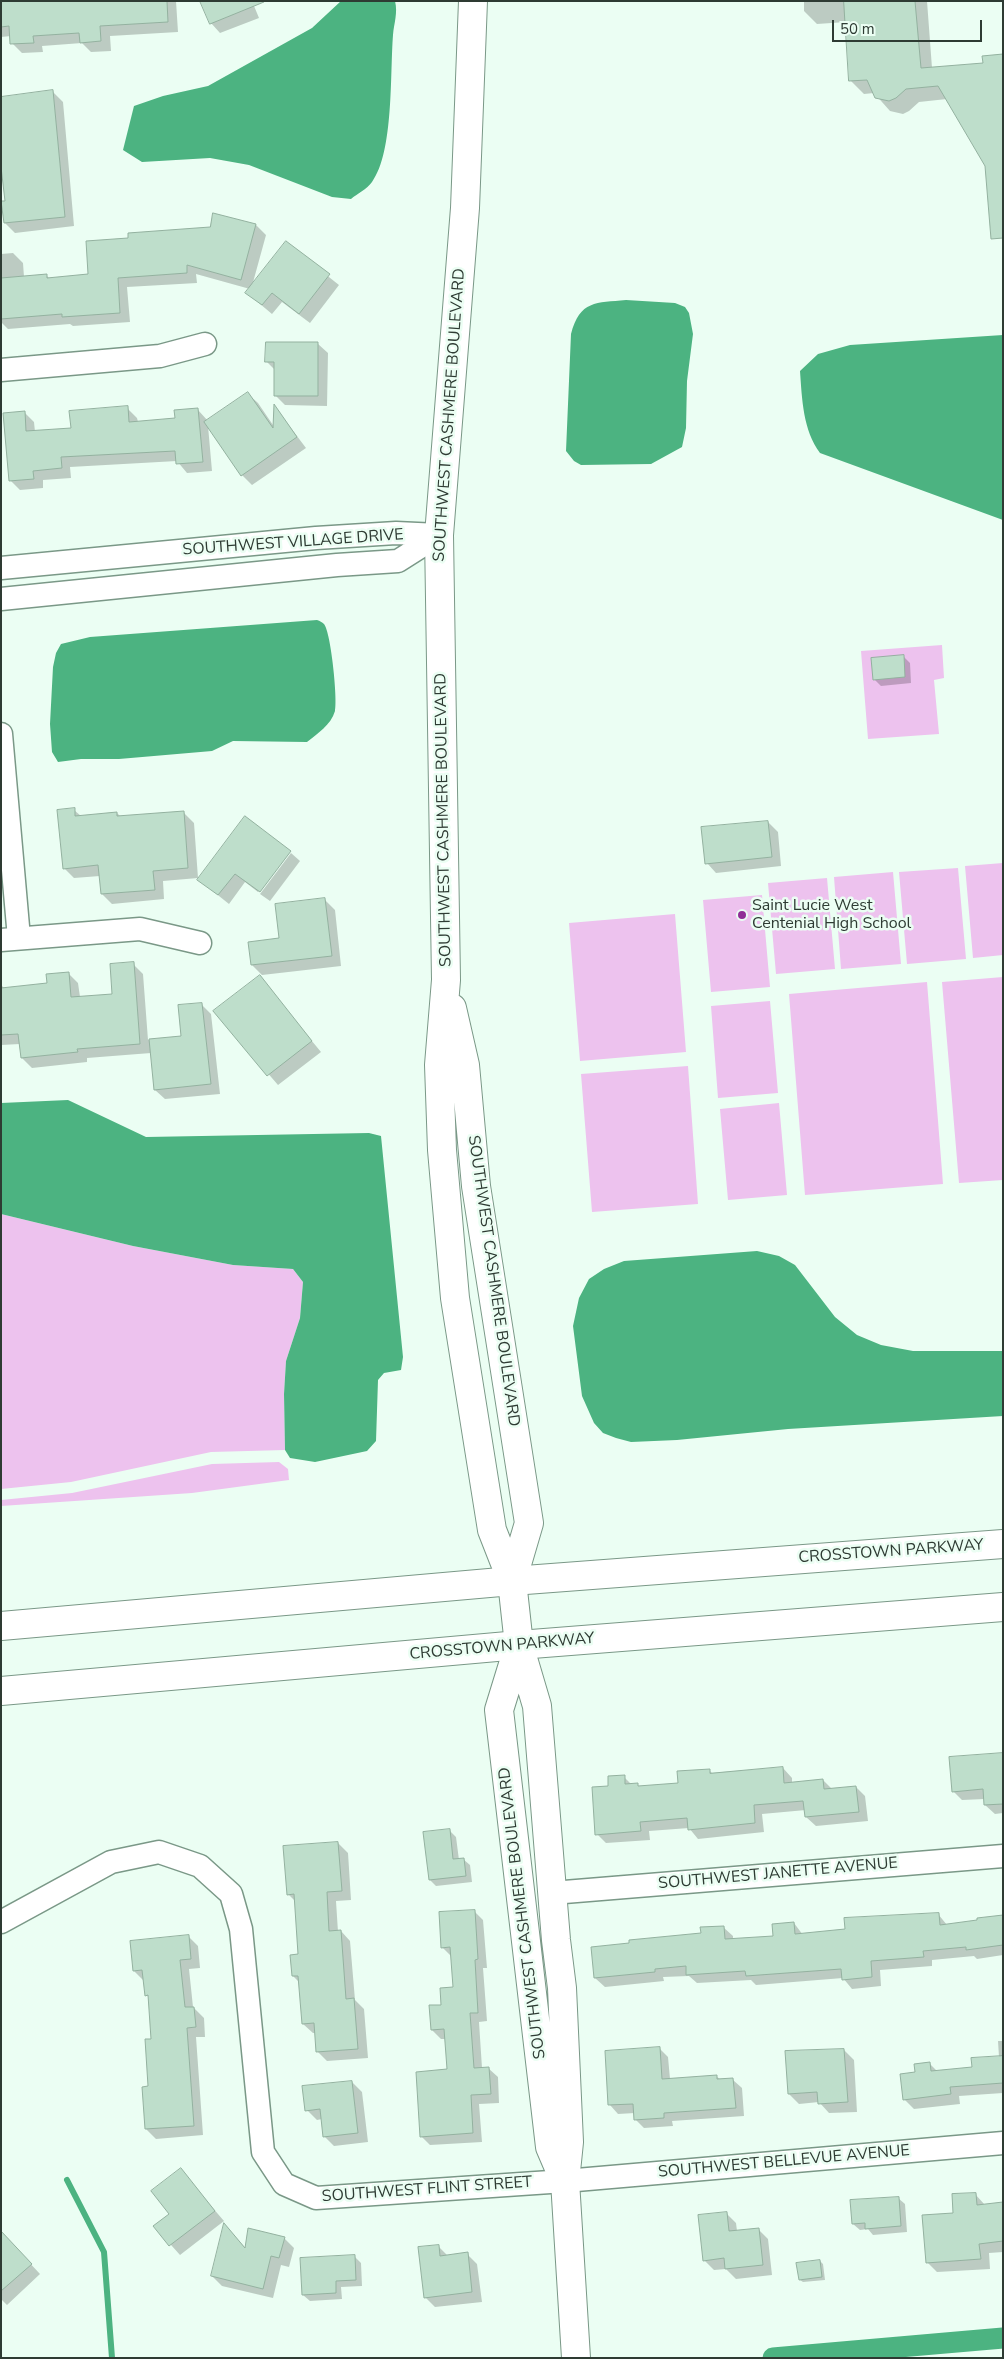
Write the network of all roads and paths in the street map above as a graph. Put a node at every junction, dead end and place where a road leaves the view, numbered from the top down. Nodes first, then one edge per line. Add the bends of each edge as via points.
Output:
1 (472, 1) edge
2 (205, 344) dead end
3 (1, 370) edge
4 (439, 535) junction
5 (1, 568) edge
6 (1, 599) edge
7 (1, 734) edge
8 (10, 939) edge
9 (200, 943) dead end
10 (446, 980) junction
11 (1003, 1544) edge
12 (512, 1581) junction
13 (1003, 1607) edge
14 (1, 1626) edge
15 (519, 1645) junction
16 (1, 1691) edge
17 (1003, 1856) edge
18 (552, 1893) junction
19 (1, 1922) edge
20 (1003, 2143) edge
21 (565, 2181) junction
22 (576, 2355) edge

1 - 4 street, SOUTHWEST CASHMERE BOULEVARD via 465,208
2 - 3 street via 160,356
4 - 5 street, SOUTHWEST VILLAGE DRIVE via 396,533 316,538
4 - 6 street, SOUTHWEST VILLAGE DRIVE via 398,561
4 - 10 street, SOUTHWEST CASHMERE BOULEVARD
7 - 8 street
8 - 9 street via 140,929
10 - 12 street, SOUTHWEST CASHMERE BOULEVARD via 440,1075 442,1150 455,1298 492,1530
10 - 12 street, SOUTHWEST CASHMERE BOULEVARD via 465,1065 476,1186 529,1523
11 - 12 street, CROSSTOWN PARKWAY
12 - 14 street, CROSSTOWN PARKWAY
12 - 15 street, SOUTHWEST CASHMERE BOULEVARD
13 - 15 street, CROSSTOWN PARKWAY
15 - 16 street, CROSSTOWN PARKWAY
15 - 18 street, SOUTHWEST CASHMERE BOULEVARD via 537,1706
15 - 21 street, SOUTHWEST CASHMERE BOULEVARD via 499,1710 550,2147
17 - 18 street, SOUTHWEST JANETTE AVENUE
18 - 21 street, SOUTHWEST CASHMERE BOULEVARD via 562,1988 569,2142
19 - 21 street, SOUTHWEST FLINT STREET via 111,1862 159,1852 200,1866 231,1894 241,1929 263,2152 284,2184 316,2198
20 - 21 street, SOUTHWEST BELLEVUE AVENUE
21 - 22 street, SOUTHWEST CASHMERE BOULEVARD

